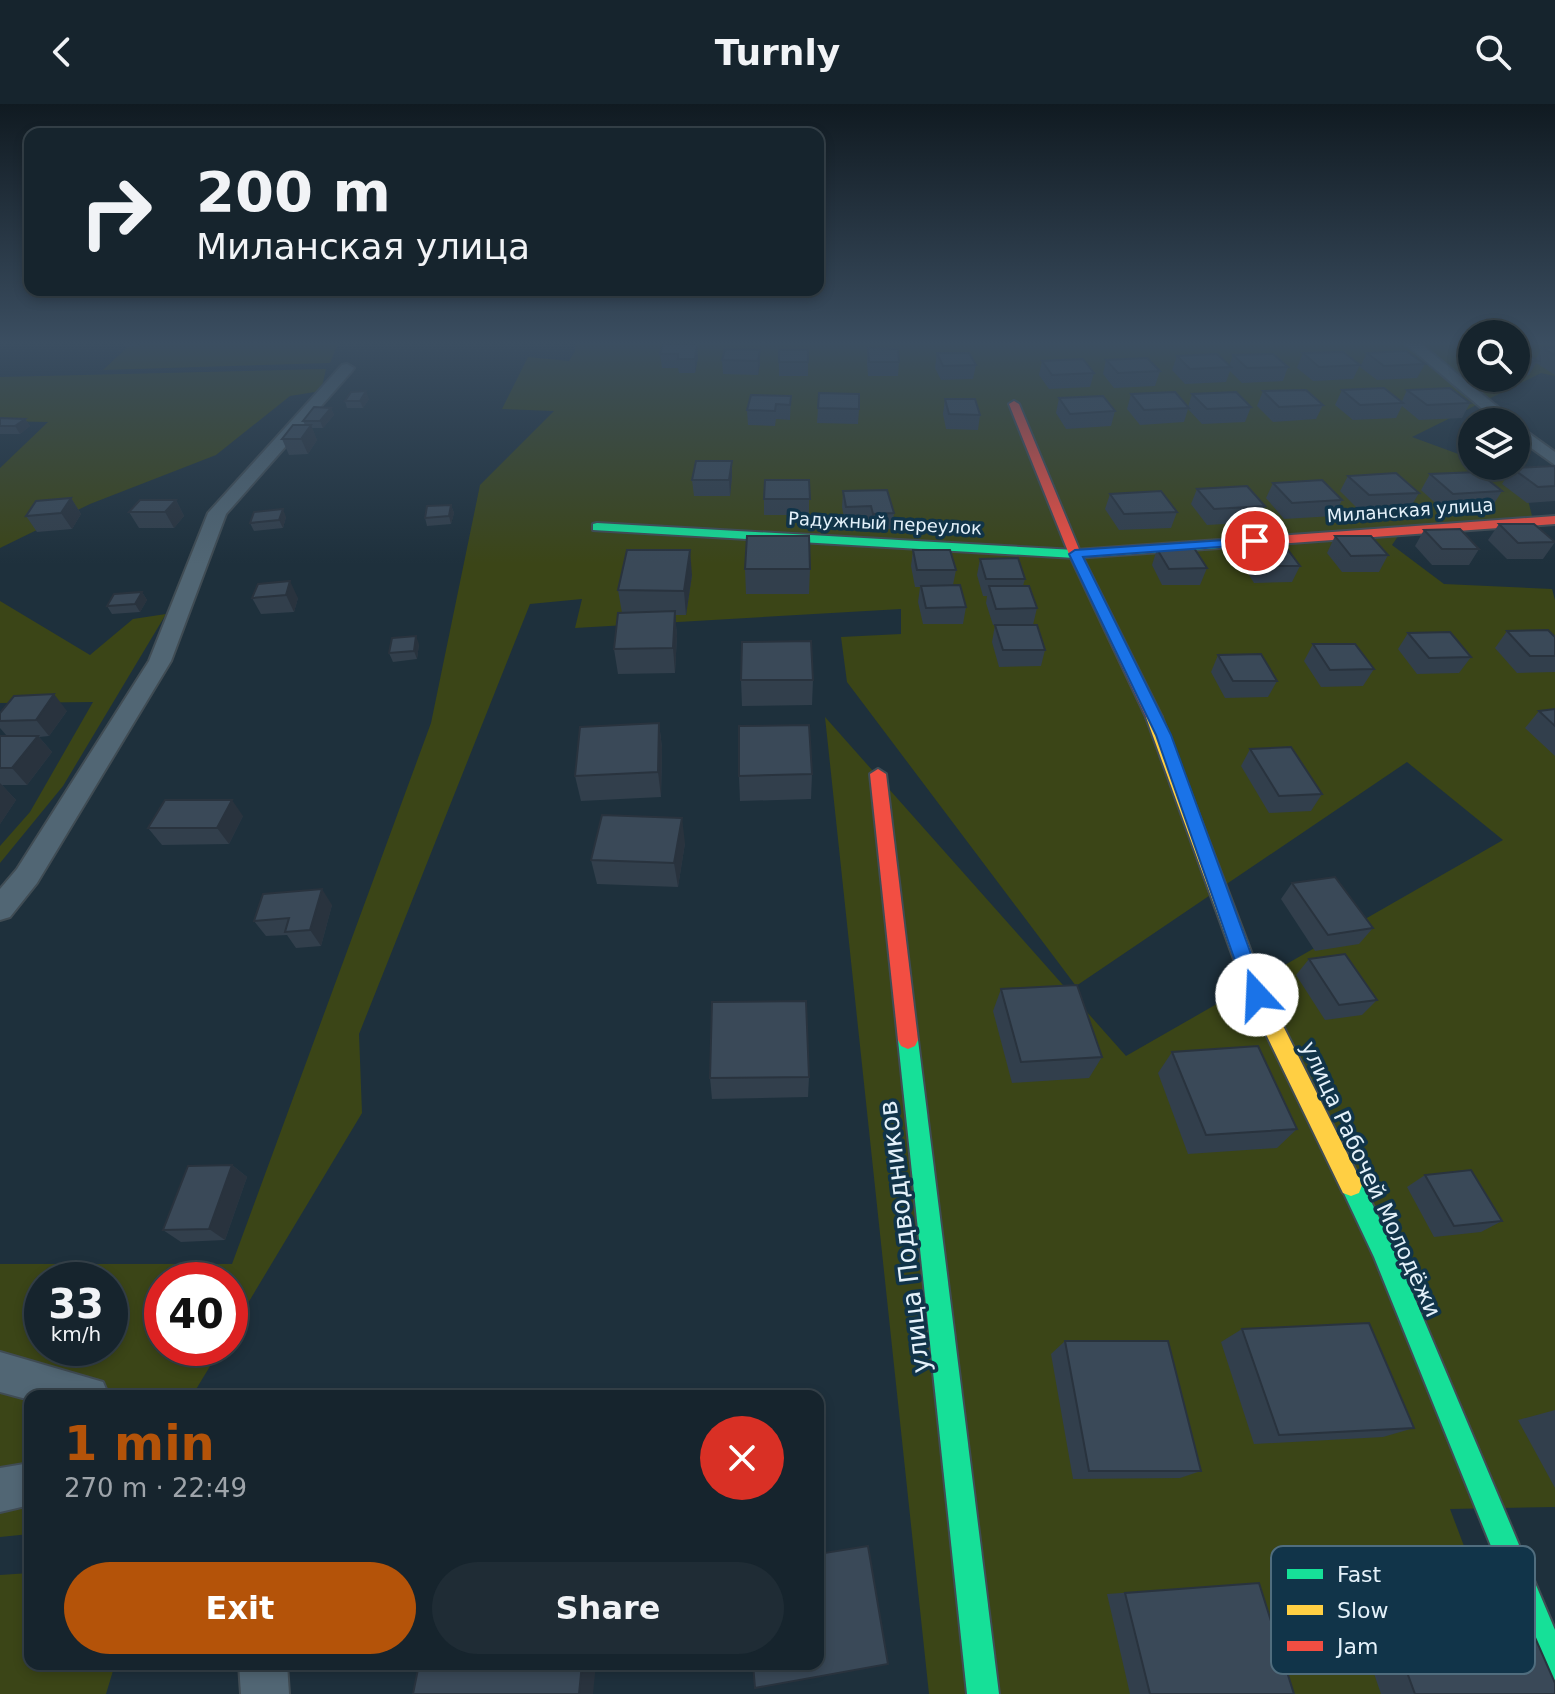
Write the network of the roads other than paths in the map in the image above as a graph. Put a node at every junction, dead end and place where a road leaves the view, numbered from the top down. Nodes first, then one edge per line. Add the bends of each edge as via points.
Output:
1 (305, 415) edge
2 (1019, 415) edge
3 (1530, 440) edge
4 (1555, 460) edge
5 (1555, 520) edge
6 (597, 527) dead end
7 (1075, 554) junction
8 (878, 774) dead end
9 (0, 909) edge
10 (0, 1372) edge
11 (67, 1390) edge
12 (24, 1485) edge
13 (0, 1490) edge
14 (1505, 1546) edge
15 (1535, 1618) edge
16 (1555, 1666) edge
17 (263, 1670) edge
18 (265, 1694) edge
19 (983, 1694) edge

1 - 9 street via 217,513 160,661 27,876
2 - 7 street, улица Рабочей Молодёжи
3 - 4 street
5 - 7 street, Миланская улица
6 - 7 street, Радужный переулок
7 - 14 street, улица Рабочей Молодёжи via 1163,735 1257,995 1383,1250
8 - 19 street, улица Подводников
10 - 11 street
12 - 13 street
15 - 16 street, улица Рабочей Молодёжи
17 - 18 street

